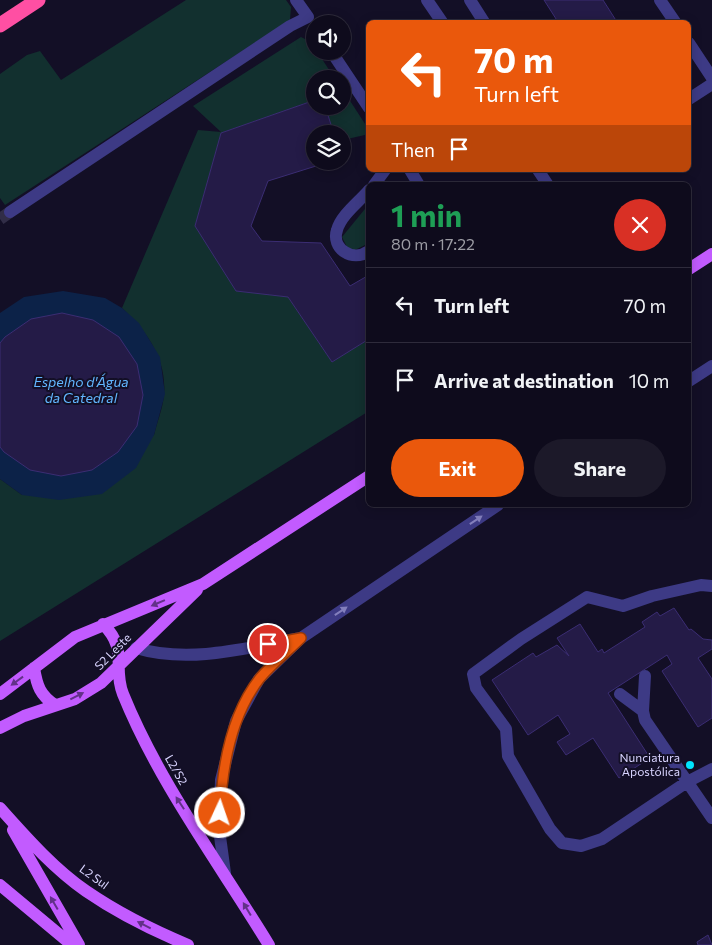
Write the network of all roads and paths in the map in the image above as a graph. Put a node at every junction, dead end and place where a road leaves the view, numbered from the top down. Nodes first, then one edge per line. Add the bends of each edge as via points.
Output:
1 (38, 0) edge
2 (296, 0) edge
3 (427, 0) edge
4 (470, 0) edge
5 (660, 0) edge
6 (306, 15) edge
7 (441, 20) edge
8 (483, 20) edge
9 (674, 20) edge
10 (306, 23) edge
11 (0, 25) edge
12 (691, 46) edge
13 (337, 60) edge
14 (712, 78) edge
15 (712, 84) edge
16 (691, 99) edge
17 (366, 104) edge
18 (366, 193) edge
19 (10, 212) tunnel mouth
20 (366, 252) edge
21 (712, 254) edge
22 (691, 268) edge
23 (712, 366) edge
24 (691, 380) edge
25 (366, 478) edge
26 (495, 507) edge
27 (202, 584) junction
28 (712, 586) edge
29 (103, 624) junction
30 (301, 638) junction
31 (521, 639) junction
32 (136, 648) junction
33 (530, 649) dead end
34 (118, 666) junction
35 (34, 668) junction
36 (646, 676) dead end
37 (0, 694) edge
38 (620, 694) dead end
39 (55, 705) junction
40 (643, 711) junction
41 (0, 728) edge
42 (712, 769) edge
43 (687, 782) junction
44 (1, 808) edge
45 (712, 818) edge
46 (226, 873) junction
47 (0, 885) edge
48 (72, 945) edge
49 (78, 945) edge
50 (188, 945) edge
51 (269, 945) edge

1 - 11 highway
2 - 6 street
3 - 7 street
4 - 8 street
5 - 9 street
10 - 19 street via 290,26
12 - 14 street
13 - 17 street
15 - 16 street
18 - 20 street via 342,220 336,232 338,243 347,255 356,257
21 - 22 main road
23 - 24 street
25 - 27 main road, S2 Leste
30 -> 26 street
27 -> 29 main road, S2 Leste
27 - 32 main road, S2 Leste
28 - 31 street via 702,585 652,596 623,606 587,597
29 - 34 main road, L2/S2 via 116,640 120,653
29 - 35 main road, S2 Leste via 75,637
30 - 32 street via 220,653 159,654
30 - 46 street via 260,679 236,721 221,780 219,829
31 - 33 street
31 - 43 street via 473,674 476,688 510,726 508,756 550,829 562,843 581,846 602,839
32 - 34 main road, S2 Leste
39 -> 34 main road, S2 Leste via 101,683
46 -> 34 main road, L2/S2 via 167,784 137,730 121,689
35 -> 37 main road, S2 Leste
35 - 39 main road via 37,685 44,697
36 - 40 street
38 - 40 street
39 - 41 main road, S2 Leste
40 - 43 street via 645,720
42 - 43 street
43 - 45 street
49 -> 44 main road
50 -> 44 main road, L2 Sul via 143,926 85,890 36,848
51 -> 46 main road, L2/S2
47 - 48 main road

